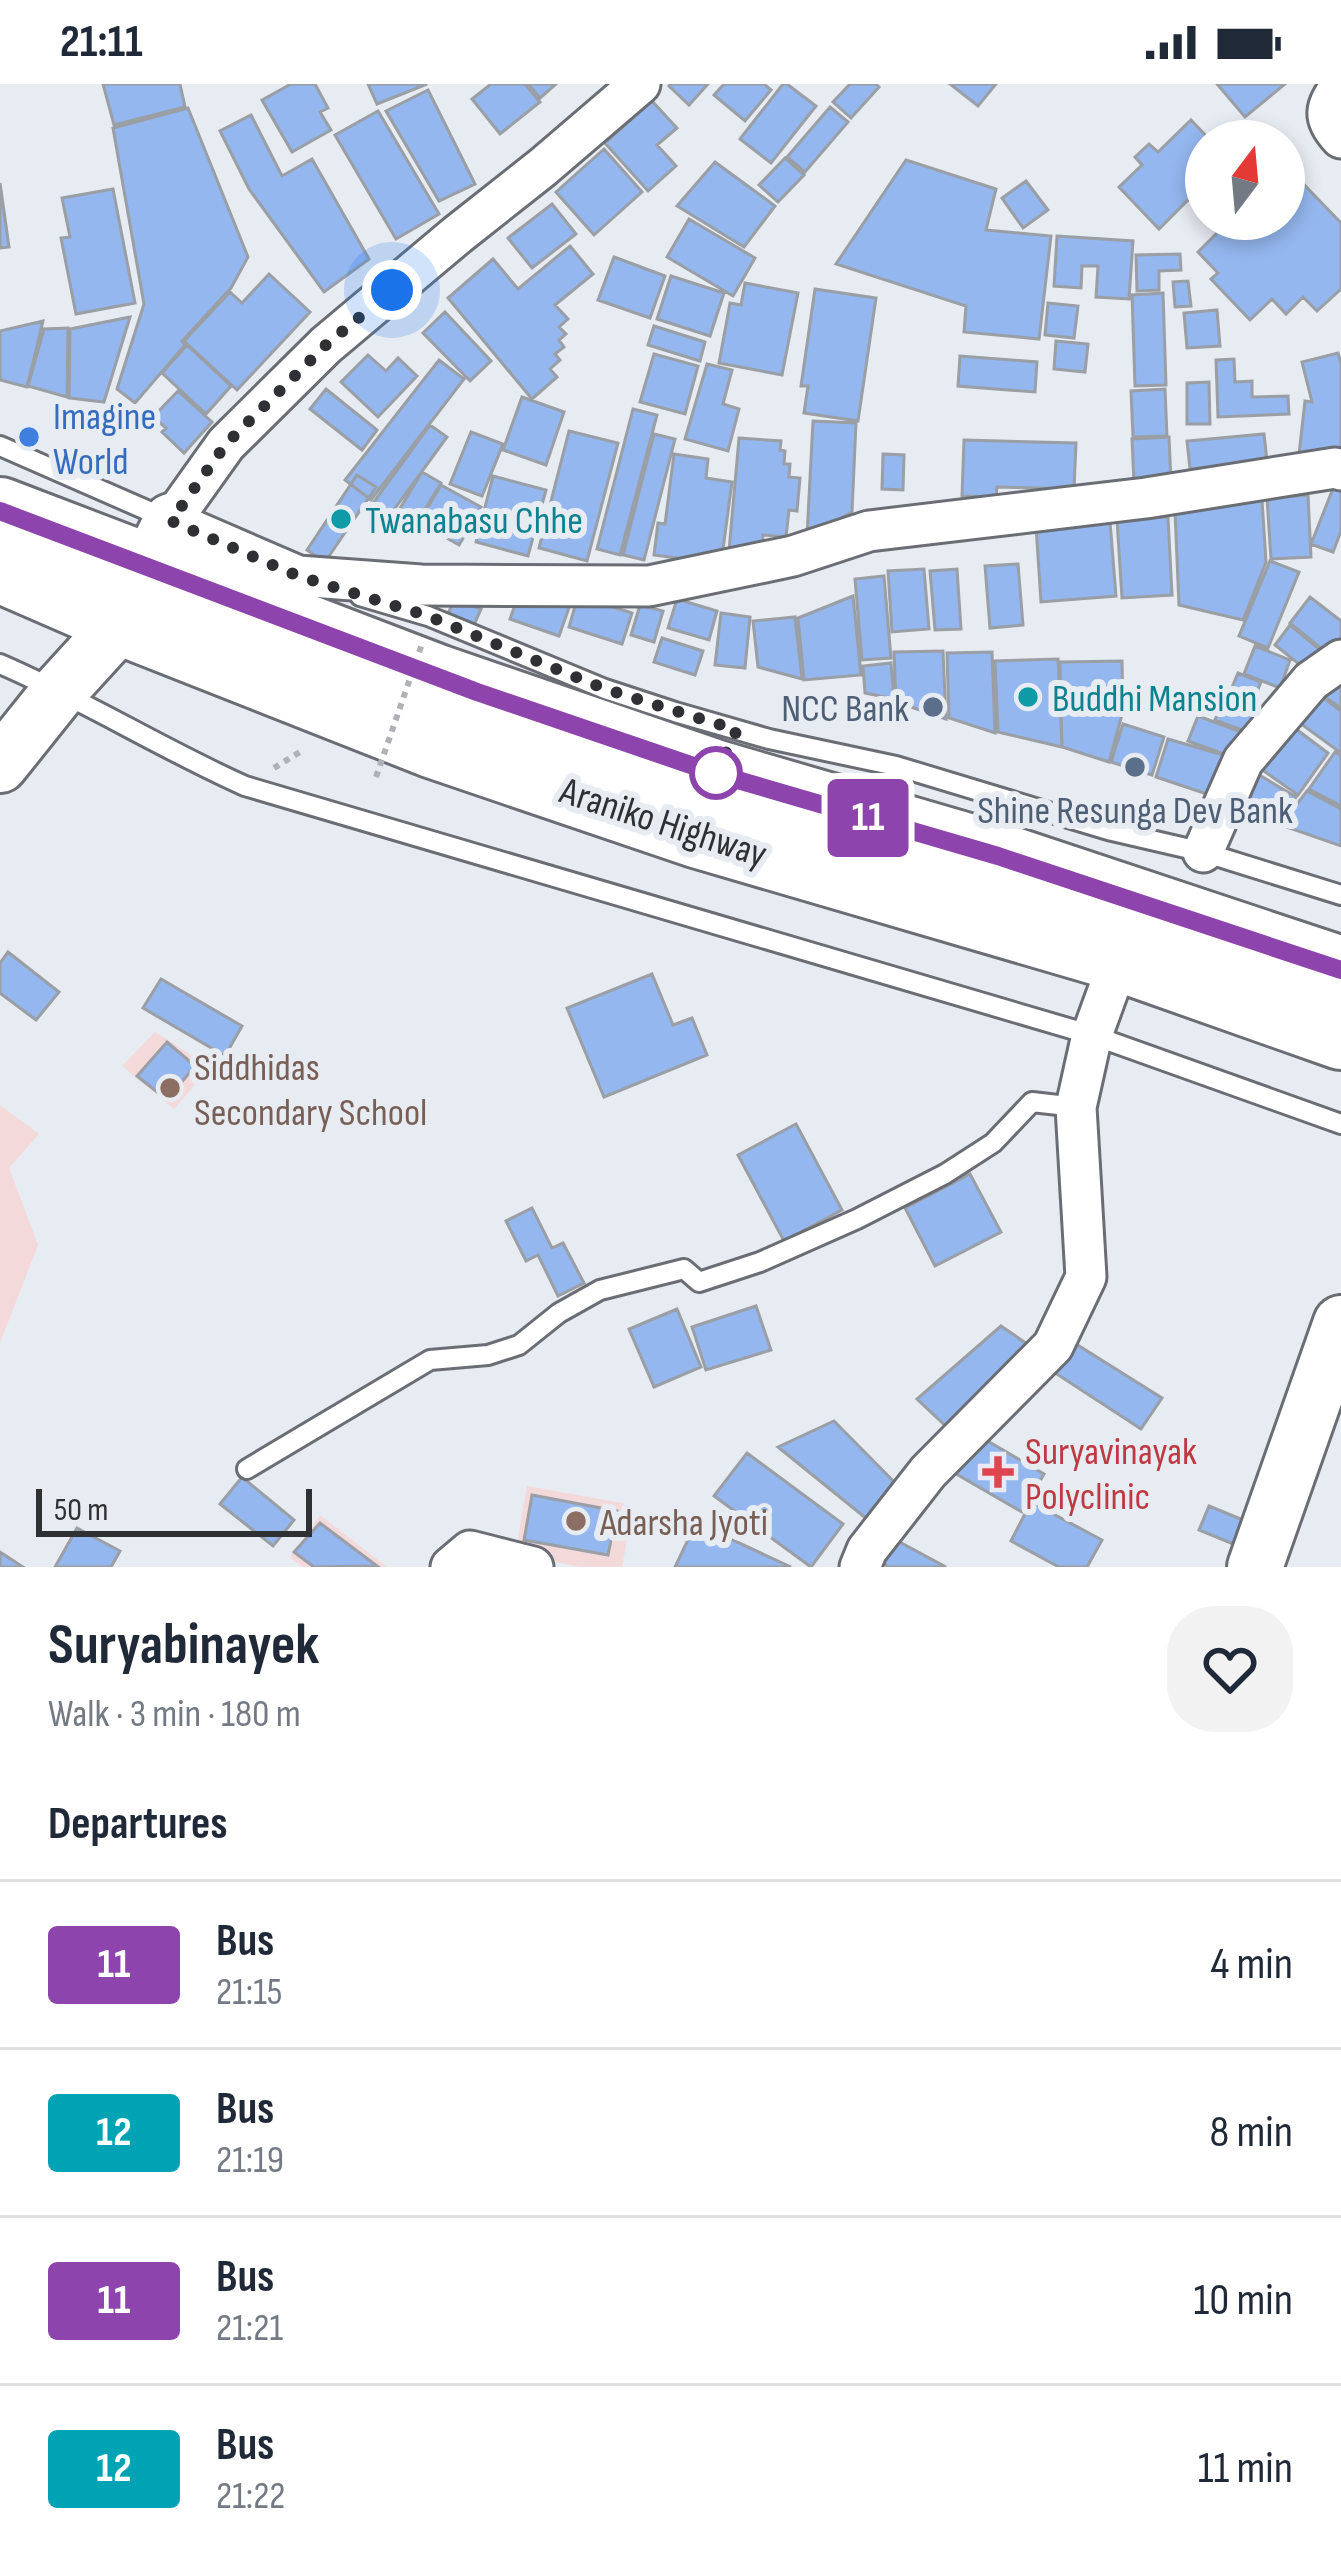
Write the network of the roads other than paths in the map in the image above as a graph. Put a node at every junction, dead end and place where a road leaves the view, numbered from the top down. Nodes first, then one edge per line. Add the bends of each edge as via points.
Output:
1 (640, 84) edge
2 (1341, 86) edge
3 (1341, 138) edge
4 (0, 446) edge
5 (1341, 470) edge
6 (0, 511) edge
7 (0, 569) edge
8 (146, 570) junction
9 (298, 576) junction
10 (1341, 660) edge
11 (0, 664) edge
12 (60, 690) junction
13 (0, 765) edge
14 (1203, 852) junction
15 (1341, 895) edge
16 (1120, 958) junction
17 (1341, 970) edge
18 (1092, 1035) junction
19 (1341, 1036) edge
20 (1076, 1107) junction
21 (1341, 1124) edge
22 (1341, 1323) edge
23 (1332, 1386) edge
24 (247, 1469) dead end
25 (451, 1567) edge
26 (533, 1567) edge
27 (860, 1567) edge
28 (1255, 1567) edge

1 - 8 street via 326,345 226,444
2 - 3 street via 1327,115
4 - 8 lane
5 - 9 street via 869,531 794,556 649,586
6 - 8 highway, Araniko Highway
7 - 8 highway, Araniko Highway
8 - 9 street
8 - 12 main road
8 - 16 highway, Araniko Highway via 434,745 696,834
8 - 17 highway, Araniko Highway via 695,766
9 - 14 lane via 428,616 675,712
10 - 14 street via 1311,681 1243,761
11 - 12 lane
12 - 13 main road
12 - 18 lane via 245,786
14 - 15 lane
16 - 18 street
16 - 19 highway, Araniko Highway
18 - 20 street
18 - 21 lane
20 - 24 lane via 1032,1102 993,1143 945,1174 760,1262 699,1282 684,1269 600,1290 519,1345 430,1360
20 - 27 street via 1086,1277 1052,1346 928,1472
22 - 23 main road
23 - 28 main road
25 - 26 street via 470,1551

